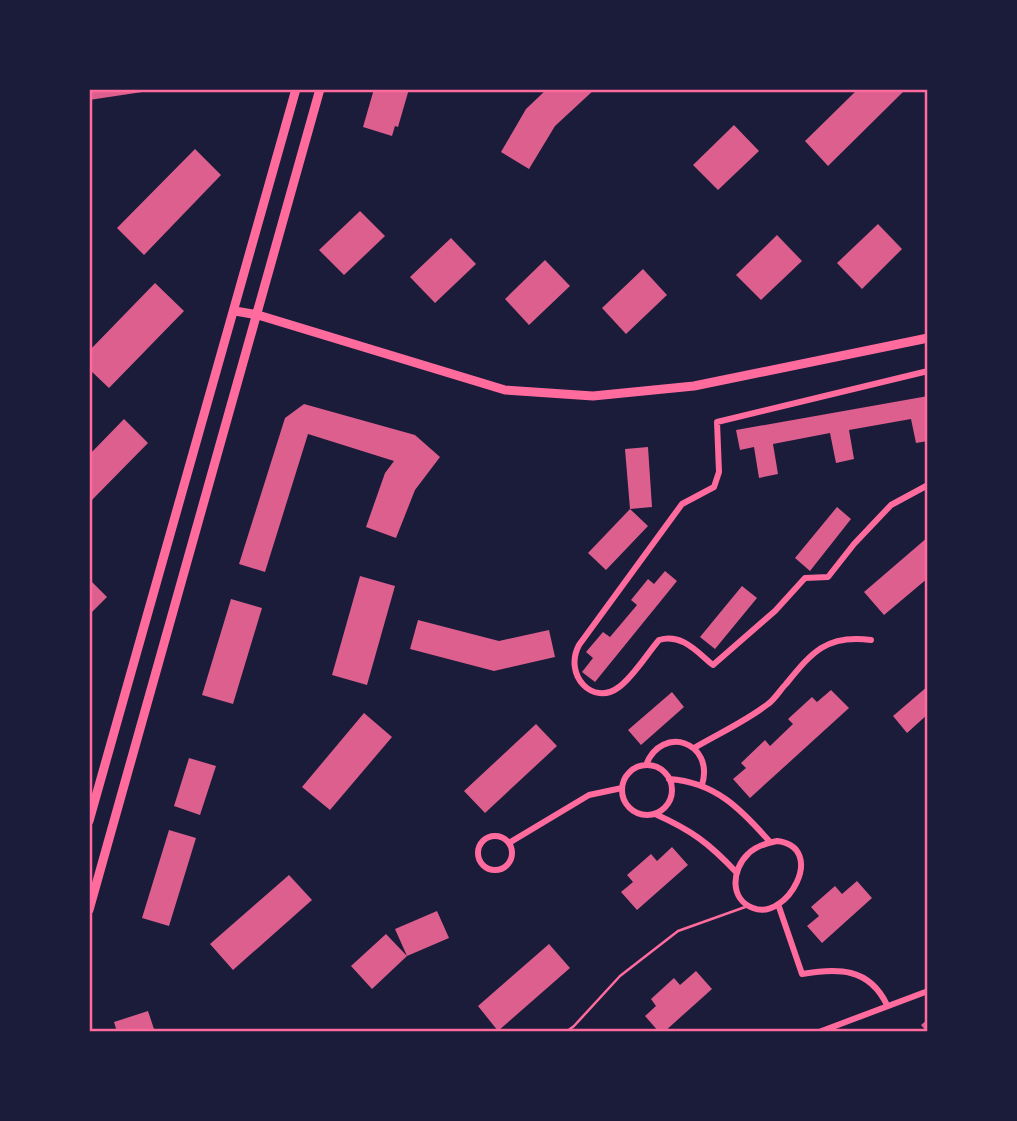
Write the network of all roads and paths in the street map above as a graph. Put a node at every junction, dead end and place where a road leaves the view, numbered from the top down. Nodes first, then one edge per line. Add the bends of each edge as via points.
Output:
1 (296, 89) edge
2 (320, 92) edge
3 (235, 311) junction
4 (258, 315) junction
5 (928, 338) edge
6 (928, 371) edge
7 (928, 485) edge
8 (871, 640) dead end
9 (694, 748) junction
10 (646, 765) junction
11 (669, 779) junction
12 (702, 785) junction
13 (622, 788) junction
14 (654, 814) junction
15 (89, 821) edge
16 (770, 842) junction
17 (509, 844) junction
18 (737, 873) junction
19 (778, 904) junction
20 (748, 906) junction
21 (89, 910) edge
22 (928, 991) edge
23 (887, 1005) junction
24 (829, 1030) edge
25 (566, 1032) edge
26 (819, 1032) edge

1 - 3 main road
2 - 4 main road
3 - 4 main road
3 - 15 main road
4 - 5 main road via 505,390 593,396 694,386
4 - 21 main road
6 - 7 street via 717,422 719,472 714,487 682,504 579,645 573,662 578,680 602,692 620,687 659,640 666,638 681,640 713,665 805,578 828,577 891,505
8 - 9 street via 846,639 822,646 769,704
9 - 10 street via 665,743 649,755
9 - 12 street via 704,765
10 - 11 street
10 - 13 street via 632,770
11 - 12 street
11 - 14 street via 670,800
12 - 16 street via 724,798
13 - 14 street via 628,807 640,815
13 - 17 street via 589,795
14 - 18 street via 689,829
16 - 18 street via 749,853
16 - 19 street via 791,845 802,864 798,882
17 - 17 street via 495,836 485,840 478,853 482,863 495,871 505,867 512,859
18 - 20 street via 736,892
19 - 20 street via 766,911
19 - 23 street via 802,974 832,969 851,972 876,987
20 - 25 lane via 678,931 620,976
22 - 23 street
23 - 24 street
24 - 26 street

